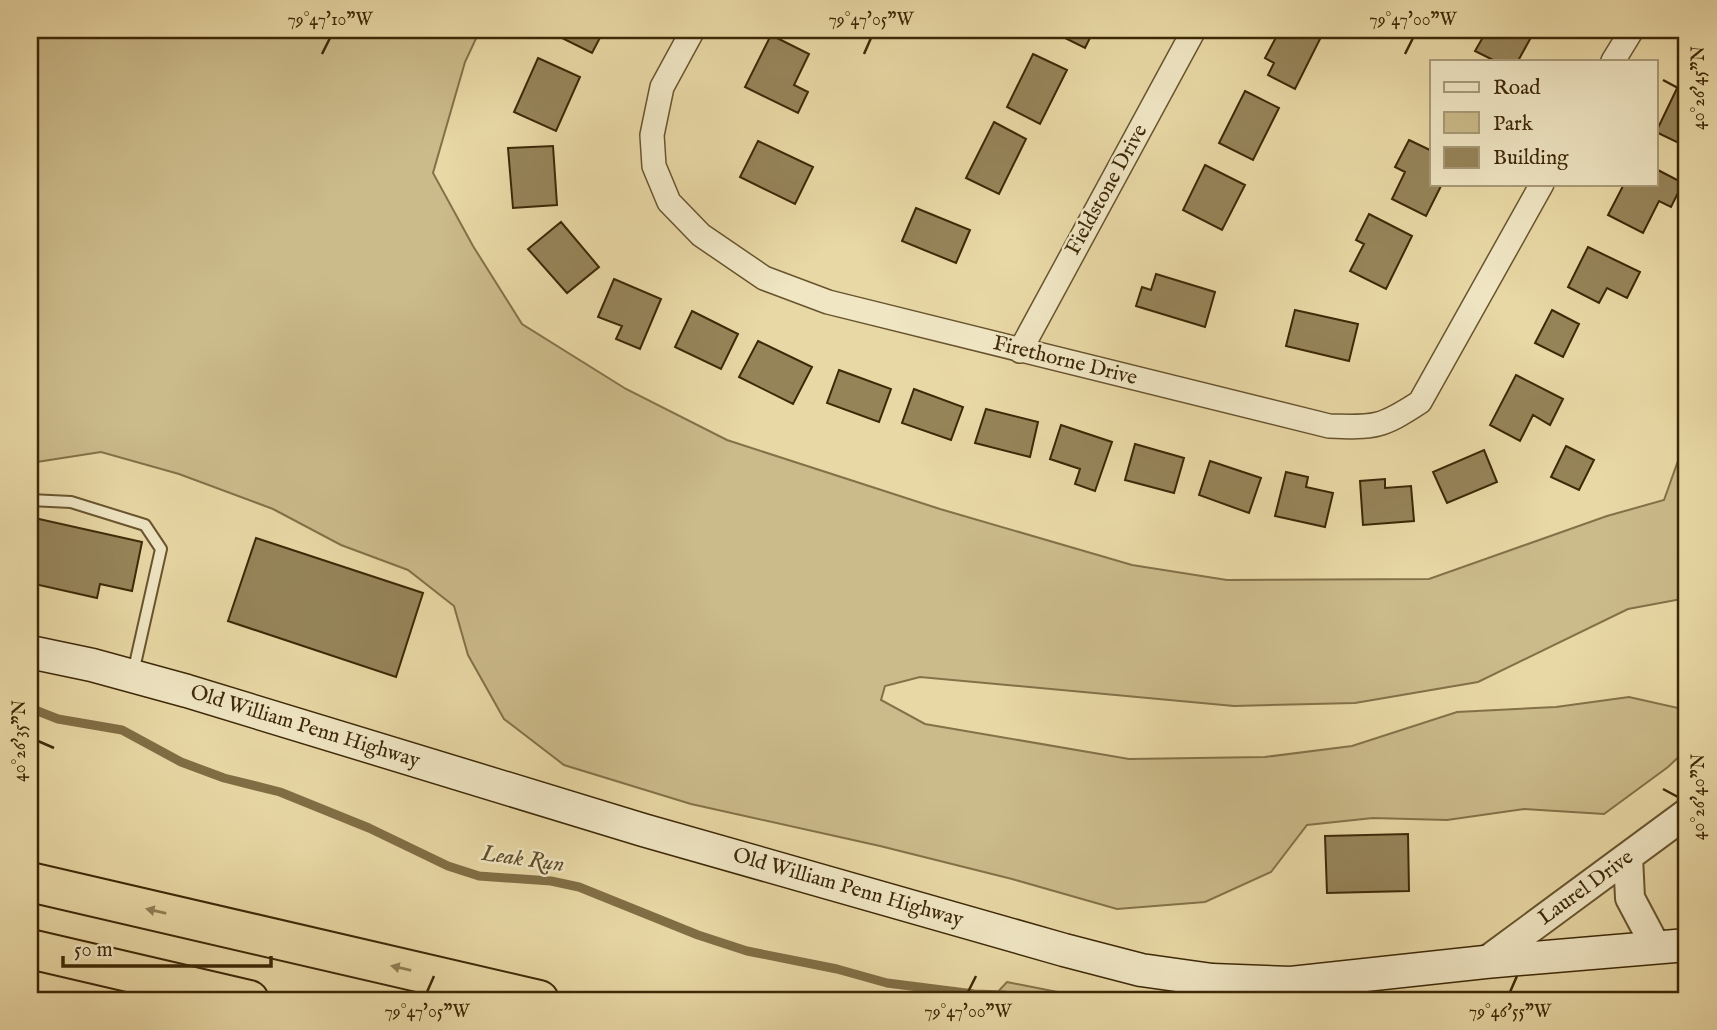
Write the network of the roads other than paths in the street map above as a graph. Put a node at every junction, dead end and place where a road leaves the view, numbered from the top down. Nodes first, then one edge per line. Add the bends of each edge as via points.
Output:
1 (693, 30) edge
2 (1195, 30) edge
3 (1632, 30) edge
4 (1614, 60) edge
5 (1541, 186) edge
6 (1020, 351) junction
7 (30, 500) edge
8 (30, 652) edge
9 (132, 676) junction
10 (1687, 813) edge
11 (1628, 857) junction
12 (30, 882) edge
13 (1687, 945) edge
14 (1656, 947) junction
15 (30, 949) edge
16 (1485, 962) junction
17 (249, 1000) edge
18 (539, 1000) edge

1 - 6 street, Firethorne Drive via 662,87 652,135 654,166 669,202 701,235 764,278 828,302
2 - 6 street, Fieldstone Drive
3 - 4 street
5 - 6 street, Firethorne Drive via 1420,402 1380,424 1329,426
7 - 9 lane via 71,502 145,525 162,549
8 - 9 main road, Old William Penn Highway
9 - 16 main road, Old William Penn Highway via 656,834 1141,970 1212,980 1291,983
10 - 11 street, Laurel Drive
11 - 14 street via 1630,898
11 - 16 street, Laurel Drive
18 -> 12 highway
13 - 14 main road, Old William Penn Highway
14 - 16 main road, Old William Penn Highway
15 - 17 highway

